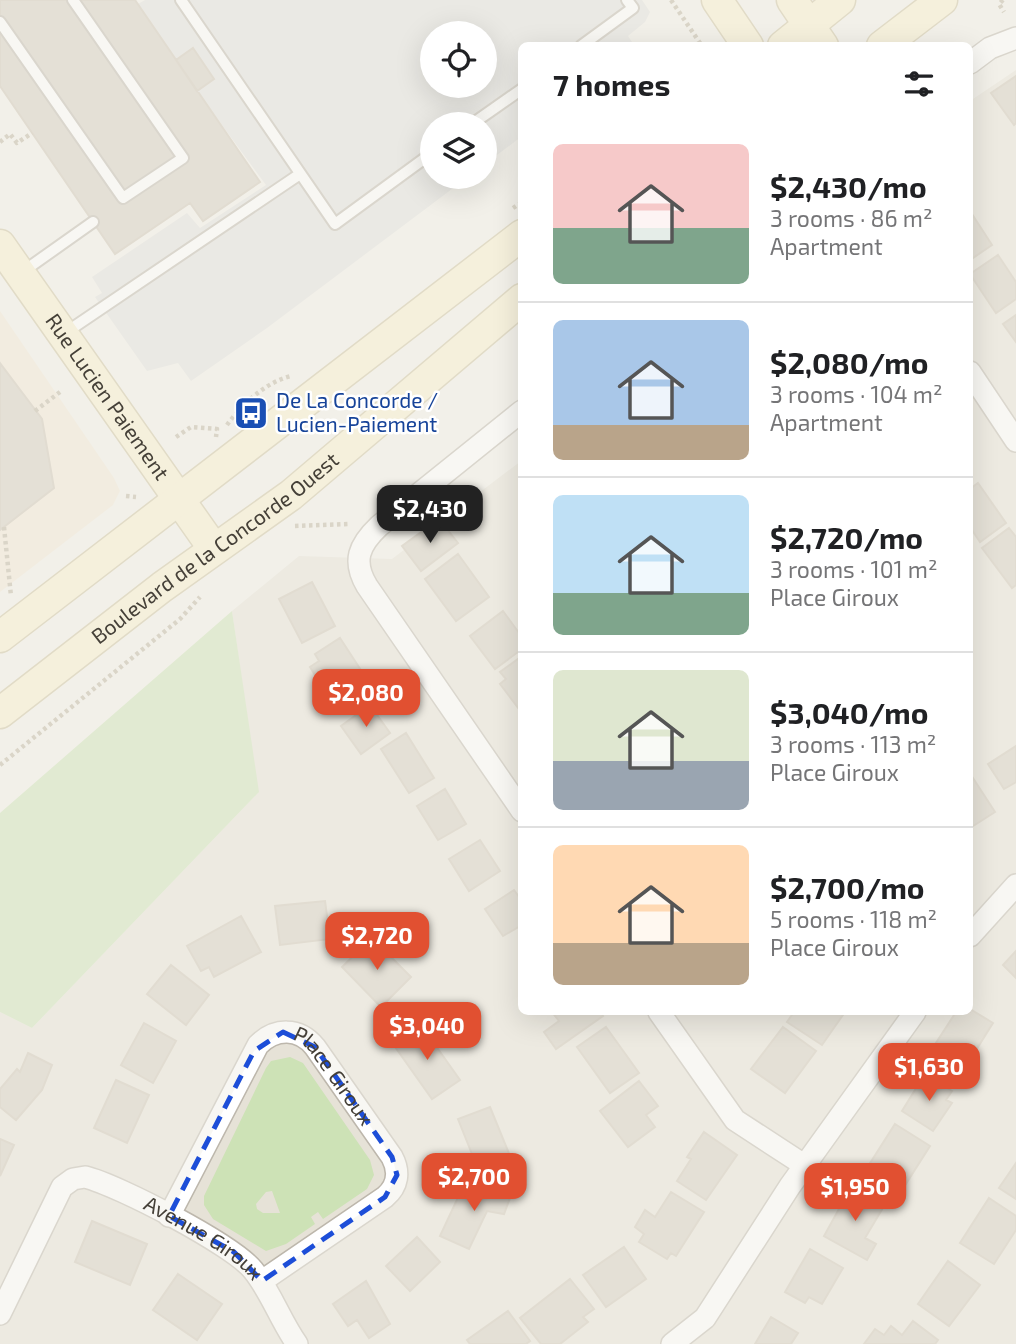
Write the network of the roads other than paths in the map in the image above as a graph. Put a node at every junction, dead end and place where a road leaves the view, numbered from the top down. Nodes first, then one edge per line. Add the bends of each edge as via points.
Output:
1 (73, 0) edge
2 (181, 0) edge
3 (627, 0) edge
4 (717, 0) edge
5 (792, 0) edge
6 (840, 0) edge
7 (942, 0) edge
8 (0, 22) edge
9 (816, 35) edge
10 (1016, 38) edge
11 (586, 42) edge
12 (745, 42) edge
13 (795, 42) edge
14 (887, 42) edge
15 (973, 61) edge
16 (518, 92) edge
17 (489, 112) edge
18 (420, 162) edge
19 (300, 174) junction
20 (93, 222) dead end
21 (518, 239) edge
22 (0, 244) edge
23 (20, 273) junction
24 (518, 302) edge
25 (63, 335) junction
26 (973, 376) edge
27 (518, 414) edge
28 (1016, 441) edge
29 (178, 499) junction
30 (215, 549) junction
31 (0, 637) edge
32 (0, 713) edge
33 (518, 805) edge
34 (1016, 885) edge
35 (973, 927) edge
36 (661, 1015) edge
37 (913, 1015) edge
38 (804, 1166) junction
39 (169, 1216) junction
40 (262, 1281) junction
41 (0, 1314) edge
42 (297, 1344) edge
43 (672, 1344) edge

1 - 8 lane via 183,158 123,198
2 - 19 lane
3 - 11 lane via 633,8
4 - 12 street
5 - 9 street
6 - 9 street
7 - 14 street
9 - 13 street
10 - 15 street
16 - 17 lane
18 - 19 lane via 335,224
19 - 25 lane
20 - 23 lane
21 - 29 street
22 - 23 street, Rue Lucien Paiement
23 - 25 street, Rue Lucien Paiement
24 - 30 street, Boulevard de la Concorde Ouest via 317,474
25 - 29 street, Rue Lucien Paiement
26 - 28 street
27 - 33 street via 379,526 360,548 358,561 367,586
29 - 30 street, Rue Lucien Paiement
29 - 31 street
30 - 32 street, Boulevard de la Concorde Ouest
34 - 35 street
36 - 38 street via 735,1120
37 - 38 street
38 - 43 street via 705,1318
39 - 40 street, Avenue Giroux via 234,1252
39 - 40 street, Place Giroux via 258,1045 276,1033 304,1037 392,1157 397,1175 384,1197
39 - 41 street, Avenue Giroux via 90,1178 73,1179 58,1194
40 - 42 street, Avenue Giroux

